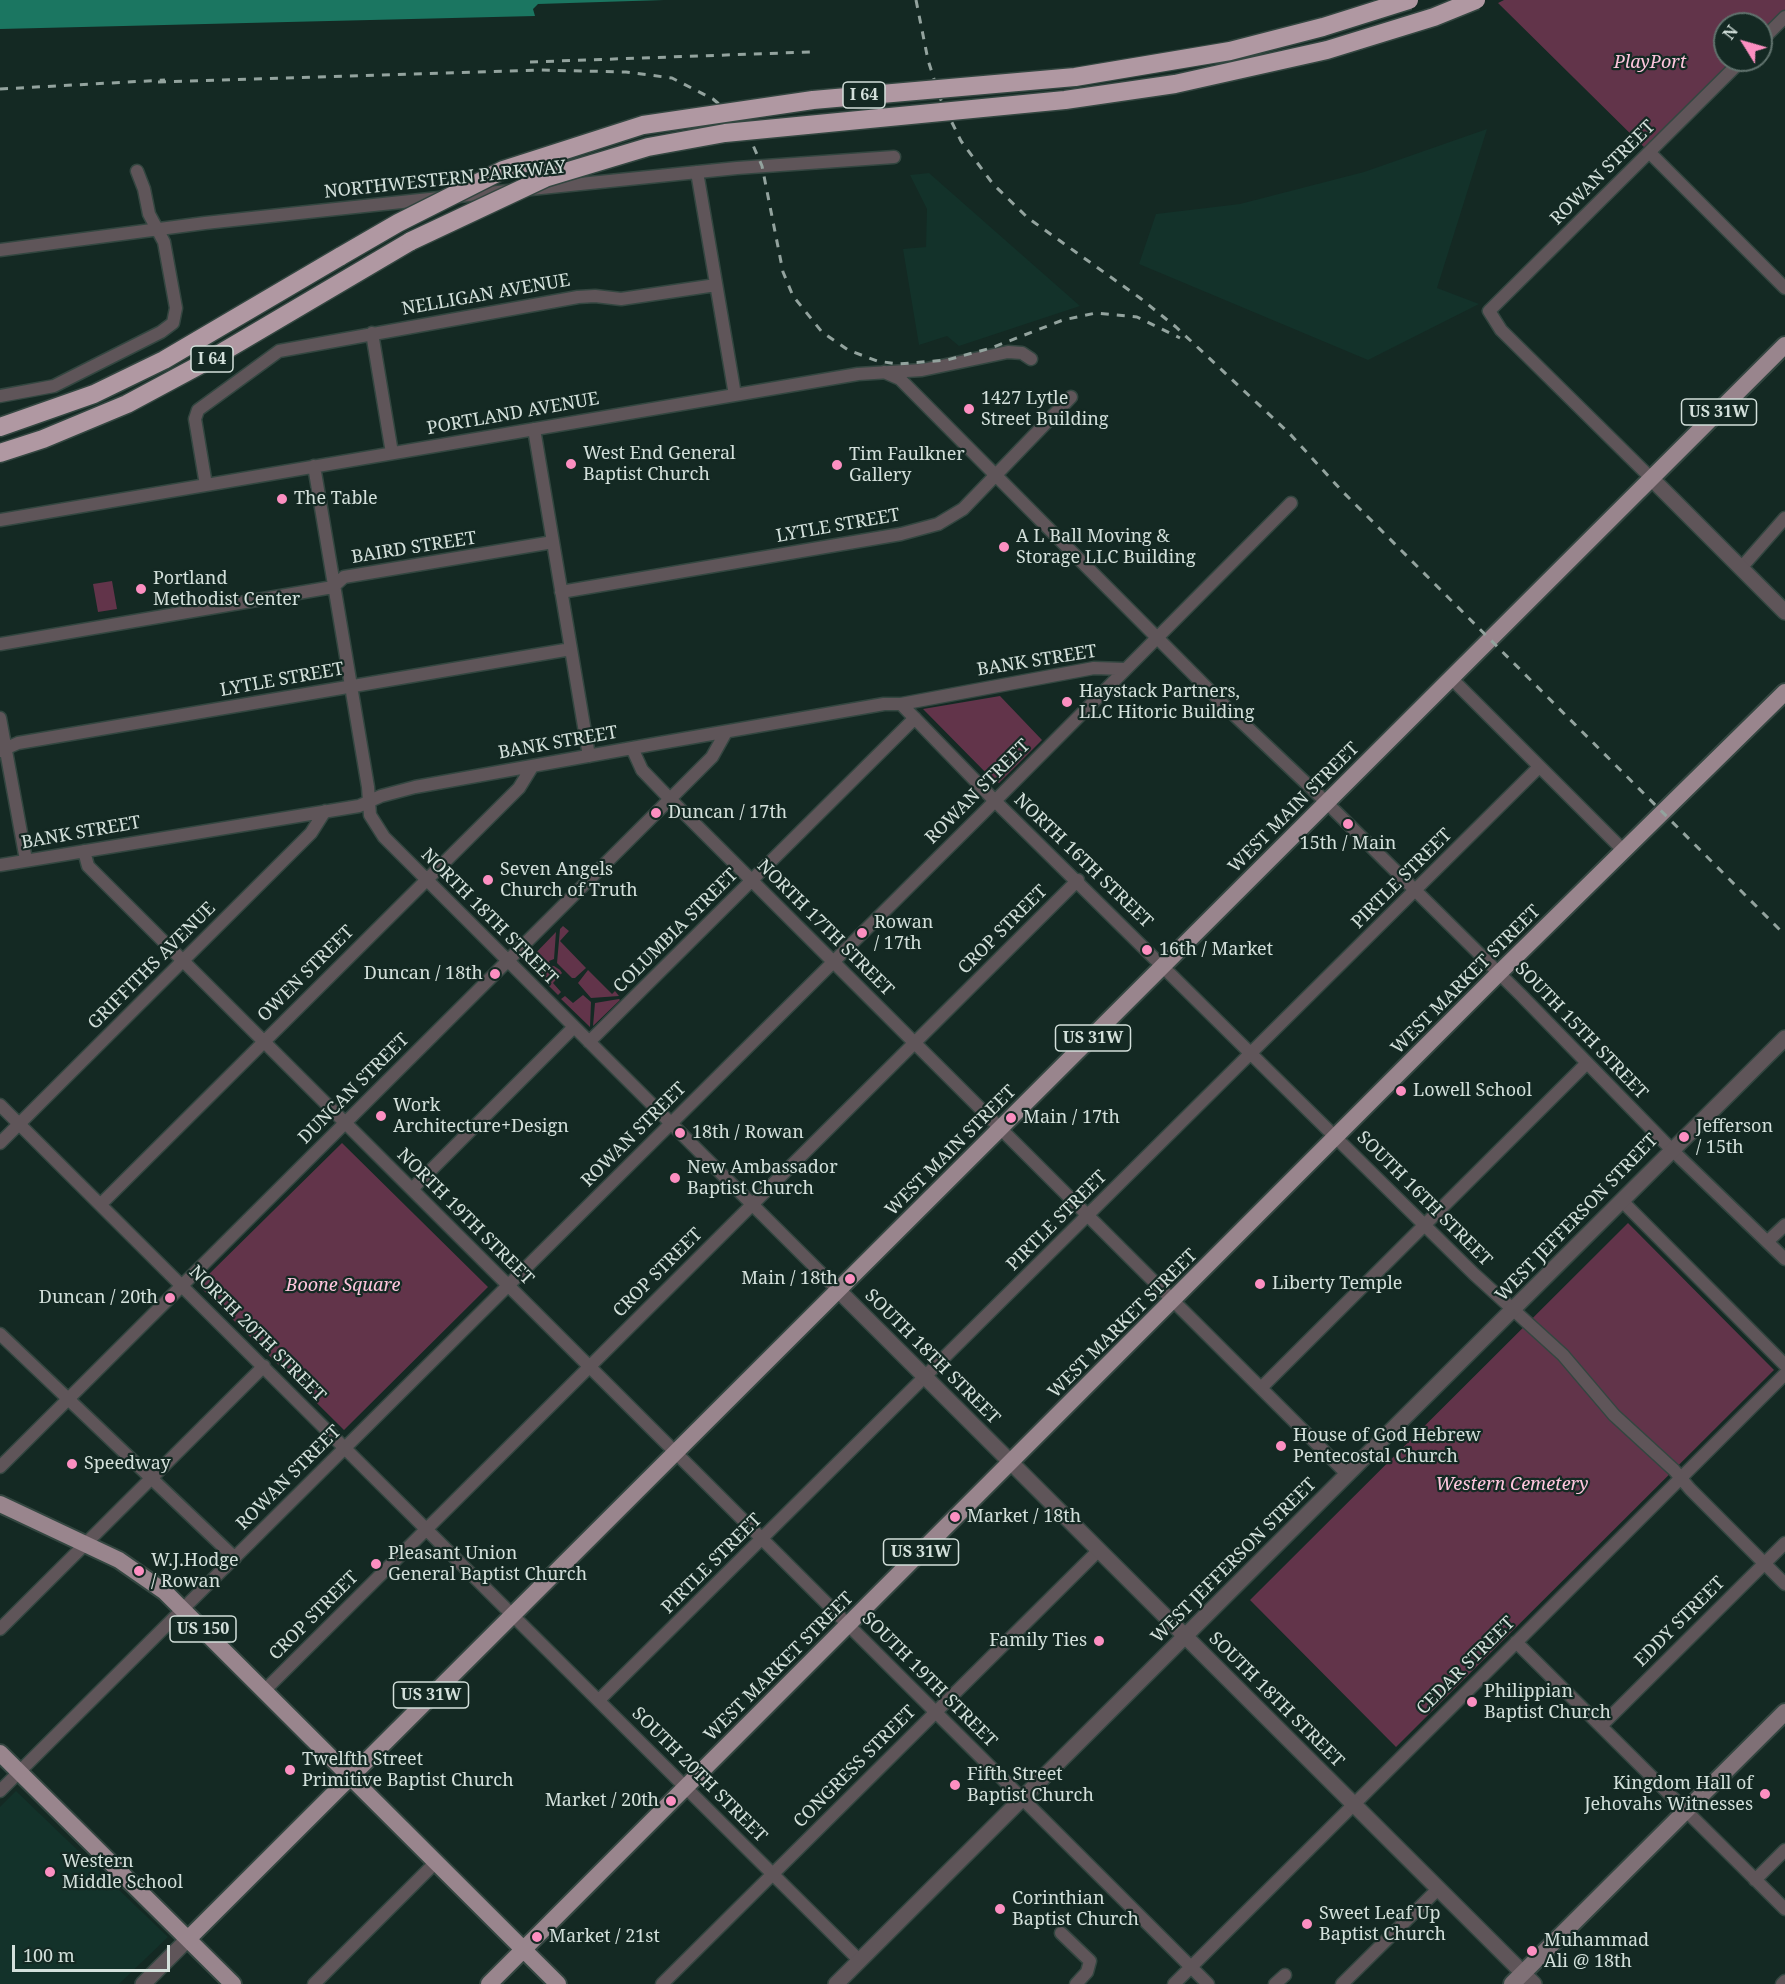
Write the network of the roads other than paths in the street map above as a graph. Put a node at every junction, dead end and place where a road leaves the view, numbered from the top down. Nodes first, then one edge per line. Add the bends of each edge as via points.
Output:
1 (1409, 0) edge
2 (1476, 0) edge
3 (1785, 17) edge
4 (1773, 29) edge
5 (1730, 72) edge
6 (1650, 153) junction
7 (894, 157) dead end
8 (136, 171) dead end
9 (697, 172) junction
10 (157, 229) junction
11 (0, 250) edge
12 (716, 285) junction
13 (1785, 288) edge
14 (372, 333) junction
15 (1785, 345) edge
16 (1031, 359) dead end
17 (884, 372) junction
18 (735, 395) junction
19 (0, 396) edge
20 (1071, 397) dead end
21 (0, 427) edge
22 (534, 429) junction
23 (0, 453) edge
24 (392, 453) junction
25 (314, 466) junction
26 (996, 475) junction
27 (1652, 479) junction
28 (206, 485) junction
29 (1291, 503) dead end
30 (1785, 518) edge
31 (0, 520) edge
32 (553, 542) junction
33 (1742, 568) junction
34 (333, 587) junction
35 (561, 592) junction
36 (1785, 612) edge
37 (1158, 637) junction
38 (0, 644) edge
39 (571, 649) junction
40 (1124, 669) junction
41 (1452, 679) junction
42 (352, 686) junction
43 (1785, 692) edge
44 (901, 704) junction
45 (0, 718) edge
46 (915, 718) junction
47 (726, 732) junction
48 (632, 748) junction
49 (3, 750) edge
50 (589, 756) junction
51 (532, 767) junction
52 (1539, 767) junction
53 (670, 799) junction
54 (369, 801) junction
55 (995, 801) junction
56 (1326, 802) junction
57 (325, 811) junction
58 (84, 851) junction
59 (1624, 851) junction
60 (26, 861) junction
61 (0, 865) edge
62 (427, 880) junction
63 (752, 880) junction
64 (1078, 880) junction
65 (1415, 891) junction
66 (183, 960) junction
67 (833, 961) junction
68 (507, 962) junction
69 (1164, 967) junction
70 (1499, 974) junction
71 (574, 1027) junction
72 (1785, 1038) edge
73 (263, 1042) junction
74 (589, 1042) junction
75 (915, 1043) junction
76 (1251, 1053) junction
77 (1587, 1063) junction
78 (0, 1105) edge
79 (345, 1123) junction
80 (20, 1124) junction
81 (670, 1124) junction
82 (1000, 1129) junction
83 (1337, 1138) junction
84 (0, 1143) edge
85 (1671, 1149) junction
86 (412, 1189) junction
87 (1623, 1202) junction
88 (101, 1204) junction
89 (752, 1204) junction
90 (1088, 1215) junction
91 (1424, 1225) junction
92 (1785, 1225) edge
93 (1768, 1242) junction
94 (1785, 1259) edge
95 (183, 1285) junction
96 (508, 1285) junction
97 (838, 1290) junction
98 (1175, 1301) junction
99 (1513, 1311) junction
100 (0, 1334) edge
101 (1785, 1365) edge
102 (264, 1366) junction
103 (589, 1366) junction
104 (1785, 1374) edge
105 (925, 1377) junction
106 (1261, 1388) junction
107 (67, 1398) junction
108 (346, 1447) junction
109 (676, 1452) junction
110 (1011, 1462) junction
111 (0, 1467) edge
112 (1348, 1475) junction
113 (152, 1478) junction
114 (1680, 1478) junction
115 (0, 1504) edge
116 (427, 1529) junction
117 (762, 1539) junction
118 (1785, 1543) edge
119 (86, 1545) junction
120 (1099, 1550) junction
121 (235, 1558) junction
122 (1764, 1564) junction
123 (1785, 1584) edge
124 (183, 1610) junction
125 (513, 1614) junction
126 (849, 1625) junction
127 (0, 1629) edge
128 (1185, 1637) junction
129 (1516, 1642) junction
130 (264, 1691) junction
131 (599, 1701) junction
132 (935, 1712) junction
133 (1785, 1712) edge
134 (1601, 1726) junction
135 (0, 1753) edge
136 (19, 1772) junction
137 (349, 1777) junction
138 (685, 1787) junction
139 (0, 1791) edge
140 (1022, 1798) junction
141 (1353, 1805) junction
142 (1686, 1811) junction
143 (1785, 1850) edge
144 (436, 1862) junction
145 (772, 1874) junction
146 (1755, 1880) junction
147 (1439, 1888) junction
148 (1785, 1910) edge
149 (1061, 1933) dead end
150 (188, 1939) junction
151 (523, 1950) junction
152 (860, 1961) junction
153 (1191, 1967) junction
154 (1285, 1975) dead end
155 (1524, 1981) edge
156 (143, 1984) edge
157 (233, 1984) edge
158 (314, 1984) edge
159 (489, 1984) edge
160 (558, 1984) edge
161 (662, 1984) edge
162 (836, 1984) edge
163 (1076, 1984) edge
164 (1174, 1984) edge
165 (1209, 1984) edge
166 (1275, 1984) edge
167 (1342, 1984) edge

1 - 21 highway, I 64, bridge via 1230,51 1075,77 813,100 643,125 503,170 398,223 164,360 94,394
2 - 23 highway, I 64, bridge via 1327,50 1175,84 1065,100 725,133 648,147 545,178 411,241 216,357 128,404
3 - 4 street
5 - 6 street, ROWAN STREET
6 - 13 street
6 - 27 street, ROWAN STREET via 1489,310 1501,330
7 - 9 street, NORTHWESTERN PARKWAY
8 - 10 street
9 - 10 street, NORTHWESTERN PARKWAY
9 - 12 street
10 - 11 street, NORTHWESTERN PARKWAY
10 - 19 street via 166,253 176,308 173,323 67,380 40,390
12 - 14 street, NELLIGAN AVENUE via 621,299 578,297
12 - 18 street
14 - 24 street
14 - 28 street, NELLIGAN AVENUE via 290,347 266,359 202,405 196,414
15 - 27 main road, WEST MAIN STREET / US 31W
16 - 17 street, PORTLAND AVENUE via 1022,353 1008,352 922,370
17 - 18 street, PORTLAND AVENUE
17 - 26 street, SOUTH 15TH STREET via 900,380
18 - 22 street, PORTLAND AVENUE
20 - 26 street, LYTLE STREET
22 - 24 street, PORTLAND AVENUE
22 - 32 street
24 - 25 street, PORTLAND AVENUE
25 - 28 street, PORTLAND AVENUE
25 - 34 street, NORTH 18TH STREET
26 - 35 street, LYTLE STREET via 956,514 920,530
26 - 37 street, SOUTH 15TH STREET
27 - 33 street
27 - 41 main road, WEST MAIN STREET / US 31W
28 - 31 street, PORTLAND AVENUE
29 - 37 street, ROWAN STREET
30 - 33 street
32 - 34 street, BAIRD STREET via 344,577
32 - 35 street
33 - 36 street
34 - 38 street, BAIRD STREET
34 - 42 street, NORTH 18TH STREET
35 - 39 street
37 - 40 street, ROWAN STREET
37 - 56 street, SOUTH 15TH STREET
39 - 42 street, LYTLE STREET
39 - 50 street
40 - 44 street, BANK STREET via 1094,668
40 - 55 street, ROWAN STREET
41 - 52 street
41 - 56 main road, WEST MAIN STREET / US 31W
42 - 49 street, LYTLE STREET via 18,743
42 - 54 street, NORTH 18TH STREET
43 - 59 main road, WEST MARKET STREET / US 31W
44 - 46 street, NORTH 16TH STREET
44 - 47 street, BANK STREET
45 - 49 street
46 - 55 street, NORTH 16TH STREET
46 - 63 street, COLUMBIA STREET
47 - 48 street, BANK STREET
47 - 53 street, DUNCAN STREET via 712,757
48 - 50 street, BANK STREET
48 - 53 street, NORTH 17TH STREET via 642,770
49 - 60 street
50 - 51 street, BANK STREET
51 - 54 street, BANK STREET via 415,787
51 - 62 street, OWEN STREET via 519,788
52 - 59 street
52 - 65 street, PIRTLE STREET
53 - 63 street, NORTH 17TH STREET
53 - 68 street, DUNCAN STREET
54 - 57 street, BANK STREET
54 - 62 street, NORTH 18TH STREET via 370,815 384,837
55 - 64 street, NORTH 16TH STREET
55 - 67 street, ROWAN STREET
56 - 65 street, SOUTH 15TH STREET
56 - 69 main road, WEST MAIN STREET / US 31W
57 - 58 street, BANK STREET
57 - 66 street, GRIFFITHS AVENUE via 311,833
58 - 60 street, BANK STREET
58 - 66 street, NORTH 19TH STREET via 88,866
59 - 70 main road, WEST MARKET STREET / US 31W
60 - 61 street, BANK STREET
62 - 68 street, NORTH 18TH STREET
62 - 73 street, OWEN STREET
63 - 67 street, NORTH 17TH STREET
63 - 74 street, COLUMBIA STREET
64 - 69 street, NORTH 16TH STREET
64 - 75 street, CROP STREET
65 - 70 street, SOUTH 15TH STREET
65 - 76 street, PIRTLE STREET
66 - 73 street, NORTH 19TH STREET
66 - 80 street, GRIFFITHS AVENUE
67 - 75 street, NORTH 17TH STREET
67 - 81 street, ROWAN STREET
68 - 71 street, NORTH 18TH STREET
68 - 79 street, DUNCAN STREET
69 - 76 street, SOUTH 16TH STREET
69 - 82 main road, WEST MAIN STREET / US 31W
70 - 77 street, SOUTH 15TH STREET
70 - 83 main road, WEST MARKET STREET / US 31W
71 - 74 street, NORTH 18TH STREET
71 - 86 street
72 - 85 street, WEST JEFFERSON STREET
73 - 79 street, NORTH 19TH STREET
73 - 88 street, OWEN STREET
74 - 81 street, NORTH 18TH STREET
75 - 82 street, NORTH 17TH STREET
75 - 89 street, CROP STREET
76 - 83 street, SOUTH 16TH STREET
76 - 90 street, PIRTLE STREET
77 - 85 street, SOUTH 15TH STREET
77 - 91 street
78 - 80 street, NORTH 20TH STREET
79 - 86 street, NORTH 19TH STREET
79 - 95 street, DUNCAN STREET
80 - 84 street, GRIFFITHS AVENUE
80 - 88 street, NORTH 20TH STREET
81 - 89 street, NORTH 18TH STREET
81 - 96 street, ROWAN STREET
82 - 90 street, NORTH 17TH STREET
82 - 97 main road, WEST MAIN STREET / US 31W
83 - 91 street, SOUTH 16TH STREET
83 - 98 main road, WEST MARKET STREET / US 31W
85 - 87 street, WEST JEFFERSON STREET
85 - 93 street, SOUTH 15TH STREET
86 - 96 street, NORTH 19TH STREET
87 - 99 street, WEST JEFFERSON STREET
87 - 101 street
88 - 95 street, NORTH 20TH STREET
89 - 97 street, NORTH 18TH STREET
89 - 103 street, CROP STREET
90 - 98 street, NORTH 17TH STREET
90 - 105 street, PIRTLE STREET
91 - 99 street, SOUTH 16TH STREET
91 - 106 street
92 - 93 street
93 - 94 street, SOUTH 15TH STREET
95 - 102 street, NORTH 20TH STREET
95 - 107 street, DUNCAN STREET
96 - 103 street, NORTH 19TH STREET
96 - 108 street, ROWAN STREET
97 - 105 street, SOUTH 18TH STREET
97 - 109 main road, WEST MAIN STREET / US 31W
98 - 106 street, NORTH 17TH STREET
98 - 110 main road, WEST MARKET STREET / US 31W
99 - 112 street, WEST JEFFERSON STREET
99 - 114 street, SOUTH 16TH STREET via 1563,1355 1614,1415
100 - 107 street
102 - 108 street, NORTH 20TH STREET
102 - 113 street
103 - 109 street, NORTH 19TH STREET
103 - 116 street, CROP STREET
104 - 114 street, CEDAR STREET
105 - 110 street, SOUTH 18TH STREET
105 - 117 street, PIRTLE STREET
106 - 112 street, NORTH 17TH STREET
107 - 111 street, DUNCAN STREET
107 - 113 street
108 - 116 street, NORTH 20TH STREET
108 - 121 street, ROWAN STREET
109 - 117 street, SOUTH 19TH STREET
109 - 125 main road, WEST MAIN STREET / US 31W
110 - 120 street, SOUTH 18TH STREET
110 - 126 main road, WEST MARKET STREET / US 31W
112 - 128 street, WEST JEFFERSON STREET
113 - 119 street
113 - 121 street
114 - 122 street, SOUTH 16TH STREET
114 - 129 street, CEDAR STREET
115 - 119 main road, US 150
116 - 125 street, NORTH 20TH STREET
116 - 130 street, CROP STREET
117 - 126 street, SOUTH 19TH STREET
117 - 131 street, PIRTLE STREET
118 - 122 street, EDDY STREET
119 - 124 main road, US 150 via 139,1571
119 - 127 street
120 - 128 street, SOUTH 18TH STREET
120 - 132 street, CONGRESS STREET
121 - 124 street, ROWAN STREET
122 - 123 street, SOUTH 16TH STREET
122 - 134 street, EDDY STREET
124 - 130 main road, US 150
124 - 136 street, ROWAN STREET
125 - 131 street, SOUTH 20TH STREET
125 - 137 main road, WEST MAIN STREET / US 31W
126 - 132 street, SOUTH 19TH STREET
126 - 138 main road, WEST MARKET STREET / US 31W
128 - 140 street, WEST JEFFERSON STREET
128 - 141 street, SOUTH 18TH STREET
129 - 134 street
129 - 141 street, CEDAR STREET
130 - 137 main road, US 150
131 - 138 street, SOUTH 20TH STREET
132 - 140 street, SOUTH 19TH STREET
132 - 145 street, CONGRESS STREET
133 - 142 main road
134 - 142 street
135 - 136 main road
136 - 139 street, ROWAN STREET
136 - 150 main road
137 - 144 main road, US 150
137 - 150 main road, WEST MAIN STREET / US 31W
138 - 145 street, SOUTH 20TH STREET
138 - 151 main road, WEST MARKET STREET / US 31W
140 - 152 street, WEST JEFFERSON STREET
140 - 153 street, SOUTH 19TH STREET
141 - 147 street, SOUTH 18TH STREET
141 - 153 street, CEDAR STREET
142 - 146 street
142 - 155 main road
143 - 146 street
144 - 151 main road, US 150
144 - 158 street
145 - 152 street, SOUTH 20TH STREET
145 - 161 street, CONGRESS STREET
146 - 148 street
147 - 155 street, SOUTH 18TH STREET
147 - 167 street
149 - 163 street via 1090,1961 1087,1972
150 - 156 street, WEST MAIN STREET
150 - 157 main road
151 - 159 main road, WEST MARKET STREET
151 - 160 main road
152 - 162 street, WEST JEFFERSON STREET
153 - 164 street, CEDAR STREET
153 - 165 street, SOUTH 19TH STREET
154 - 166 street

